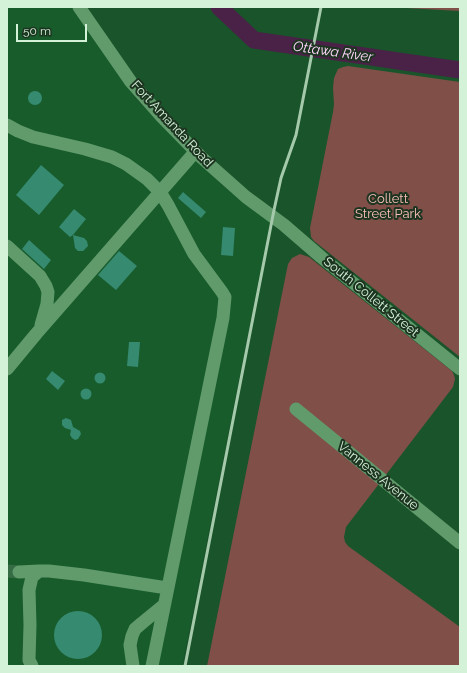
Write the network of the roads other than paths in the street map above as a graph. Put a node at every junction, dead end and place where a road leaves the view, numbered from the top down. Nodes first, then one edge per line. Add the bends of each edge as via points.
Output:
1 (79, 7) edge
2 (7, 125) edge
3 (195, 152) junction
4 (160, 192) junction
5 (284, 225) joint
6 (7, 246) edge
7 (36, 334) junction
8 (7, 369) edge
9 (460, 369) edge
10 (296, 409) dead end
11 (460, 543) edge
12 (39, 571) junction
13 (19, 572) tunnel mouth
14 (167, 588) junction
15 (164, 605) junction
16 (32, 666) edge
17 (134, 666) edge
18 (152, 666) edge

1 - 3 street, Fort Amanda Road via 131,82
2 - 4 street via 34,137 112,157 147,179
3 - 4 street
3 - 5 street, Fort Amanda Road via 246,197
4 - 7 street
4 - 14 street via 194,254 222,292 225,302
5 - 9 street, South Collett Street
6 - 7 street via 40,276 48,292 47,304
7 - 8 street
10 - 11 street, Vanness Avenue
12 - 13 street
12 - 14 street
12 - 16 street via 32,577 29,590 29,660
14 - 15 street
15 - 17 street via 142,623 132,636 130,645
15 - 18 street

